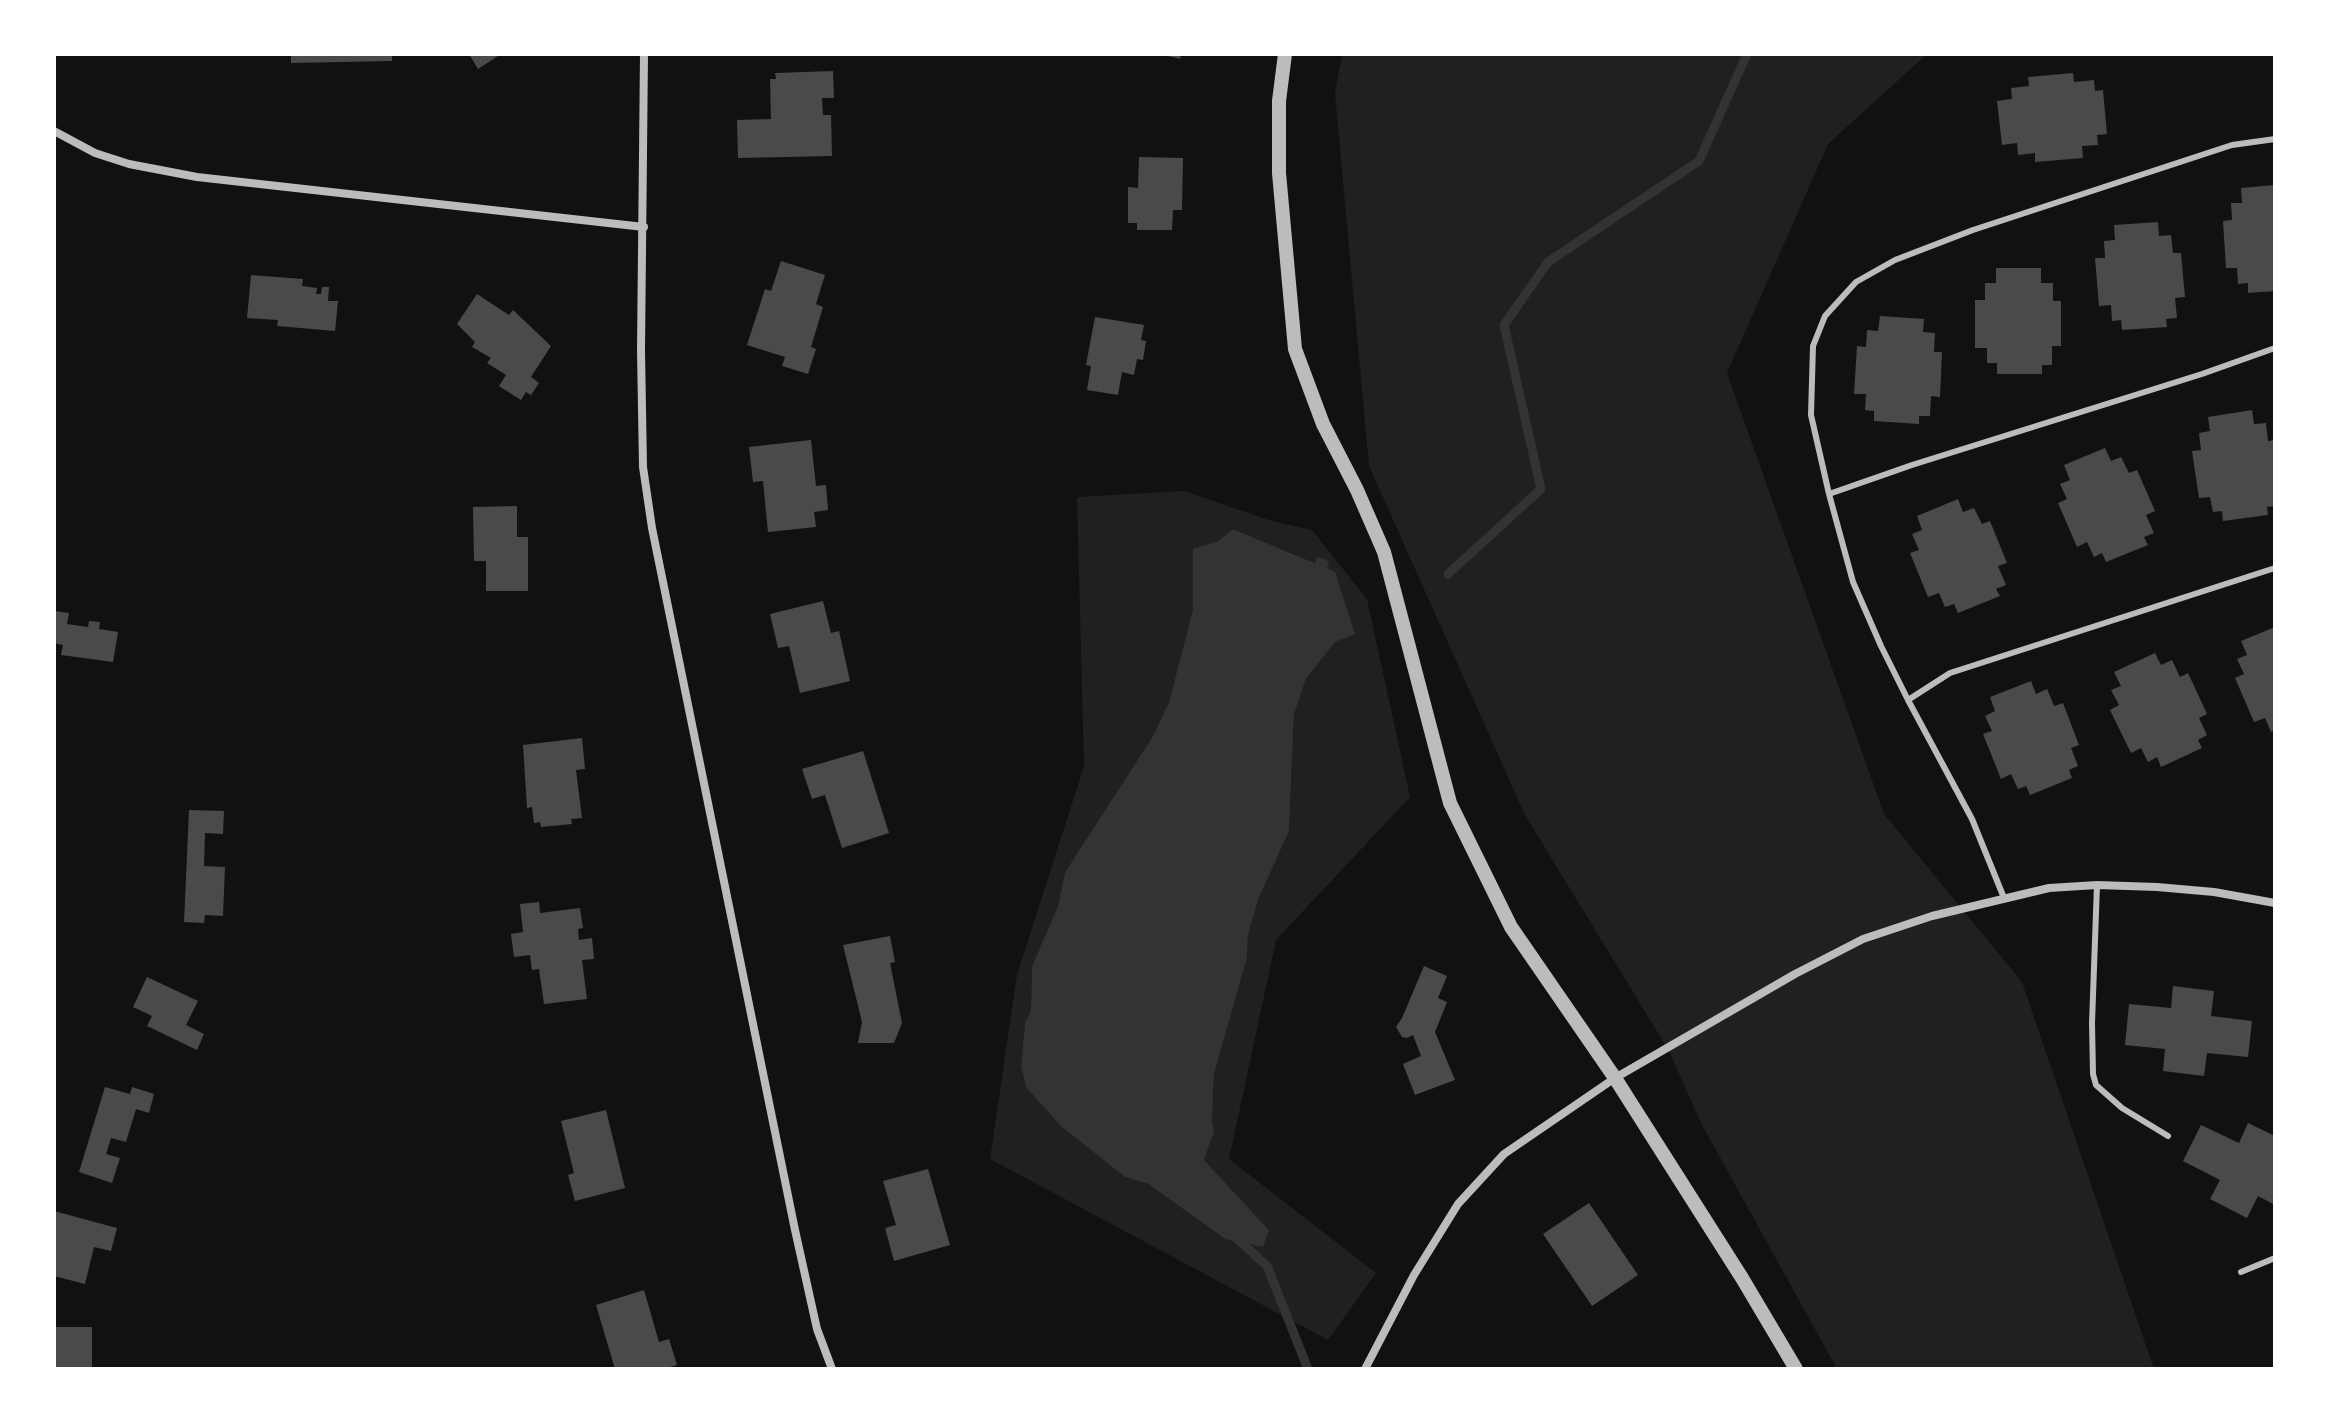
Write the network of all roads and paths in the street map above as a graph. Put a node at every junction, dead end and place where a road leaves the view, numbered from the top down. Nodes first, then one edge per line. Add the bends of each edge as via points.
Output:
1 (644, 54) edge
2 (1285, 54) edge
3 (54, 131) edge
4 (2275, 139) edge
5 (644, 227) junction
6 (2275, 348) edge
7 (1829, 494) junction
8 (2275, 568) edge
9 (1908, 700) junction
10 (2097, 885) junction
11 (2004, 898) junction
12 (2275, 903) edge
13 (1615, 1078) junction
14 (2168, 1136) dead end
15 (2275, 1258) edge
16 (2241, 1272) dead end
17 (832, 1369) edge
18 (1365, 1369) edge
19 (1796, 1369) edge

1 - 5 street
2 - 13 street via 1279,173 1295,349 1323,424 1384,552 1450,803 1511,927
3 - 5 street via 129,164 197,177
4 - 7 lane via 2232,145 1973,230 1895,260 1856,282 1825,316 1813,346 1811,415
5 - 17 street via 643,467 652,528 795,1230 817,1329
6 - 7 lane
7 - 9 lane via 1853,582
8 - 9 lane via 1950,673
9 - 11 lane via 1972,819
10 - 11 street
10 - 12 street via 2214,892
10 - 14 lane via 2092,1023 2096,1085
11 - 13 street via 1863,939
13 - 18 street via 1504,1154 1458,1204
13 - 19 street
15 - 16 lane

